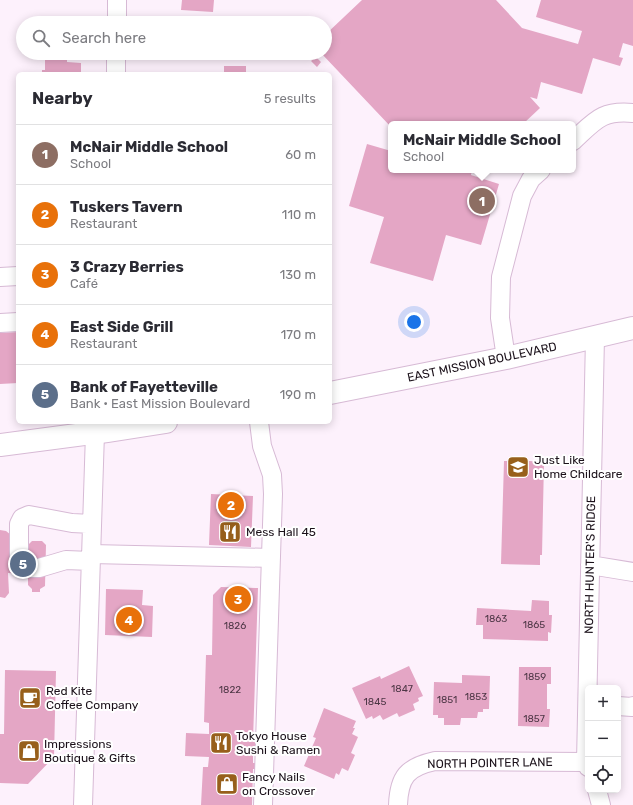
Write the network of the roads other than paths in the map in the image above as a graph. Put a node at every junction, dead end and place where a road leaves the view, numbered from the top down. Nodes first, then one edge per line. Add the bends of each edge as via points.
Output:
1 (117, 0) edge
2 (117, 16) edge
3 (116, 60) edge
4 (116, 72) edge
5 (633, 113) edge
6 (576, 138) edge
7 (538, 173) edge
8 (16, 276) edge
9 (0, 277) edge
10 (16, 322) edge
11 (0, 323) edge
12 (633, 328) edge
13 (595, 337) junction
14 (506, 358) junction
15 (332, 393) edge
16 (148, 424) edge
17 (259, 424) edge
18 (103, 429) edge
19 (0, 444) edge
20 (92, 524) junction
21 (91, 557) junction
22 (271, 558) junction
23 (590, 565) junction
24 (633, 572) edge
25 (588, 685) edge
26 (621, 706) edge
27 (633, 706) edge
28 (588, 721) edge
29 (587, 757) edge
30 (585, 764) edge
31 (598, 793) edge
32 (83, 805) edge
33 (263, 805) edge
34 (398, 805) edge
35 (601, 805) edge

1 - 2 street
3 - 4 street
5 - 6 street via 608,113
7 - 14 street via 531,179 522,196 501,277 500,318
8 - 9 street
10 - 11 street
12 - 13 main road, EAST MISSION BOULEVARD
13 - 14 main road, EAST MISSION BOULEVARD
13 - 23 street, NORTH HUNTER'S RIDGE
14 - 15 main road, EAST MISSION BOULEVARD
16 - 18 main road
17 - 22 street via 262,446 272,475
18 - 19 main road
18 - 20 street
20 - 21 street
20 - 21 street via 29,515 22,518 19,524 19,559 21,565 26,568 39,568 66,560
21 - 22 street
21 - 32 street
22 - 33 street
23 - 24 street
23 - 25 street, NORTH HUNTER'S RIDGE
26 - 27 street
28 - 29 street, NORTH HUNTER'S RIDGE
30 - 34 street, NORTH POINTER LANE via 434,761 421,764 404,777 400,786
31 - 35 street

